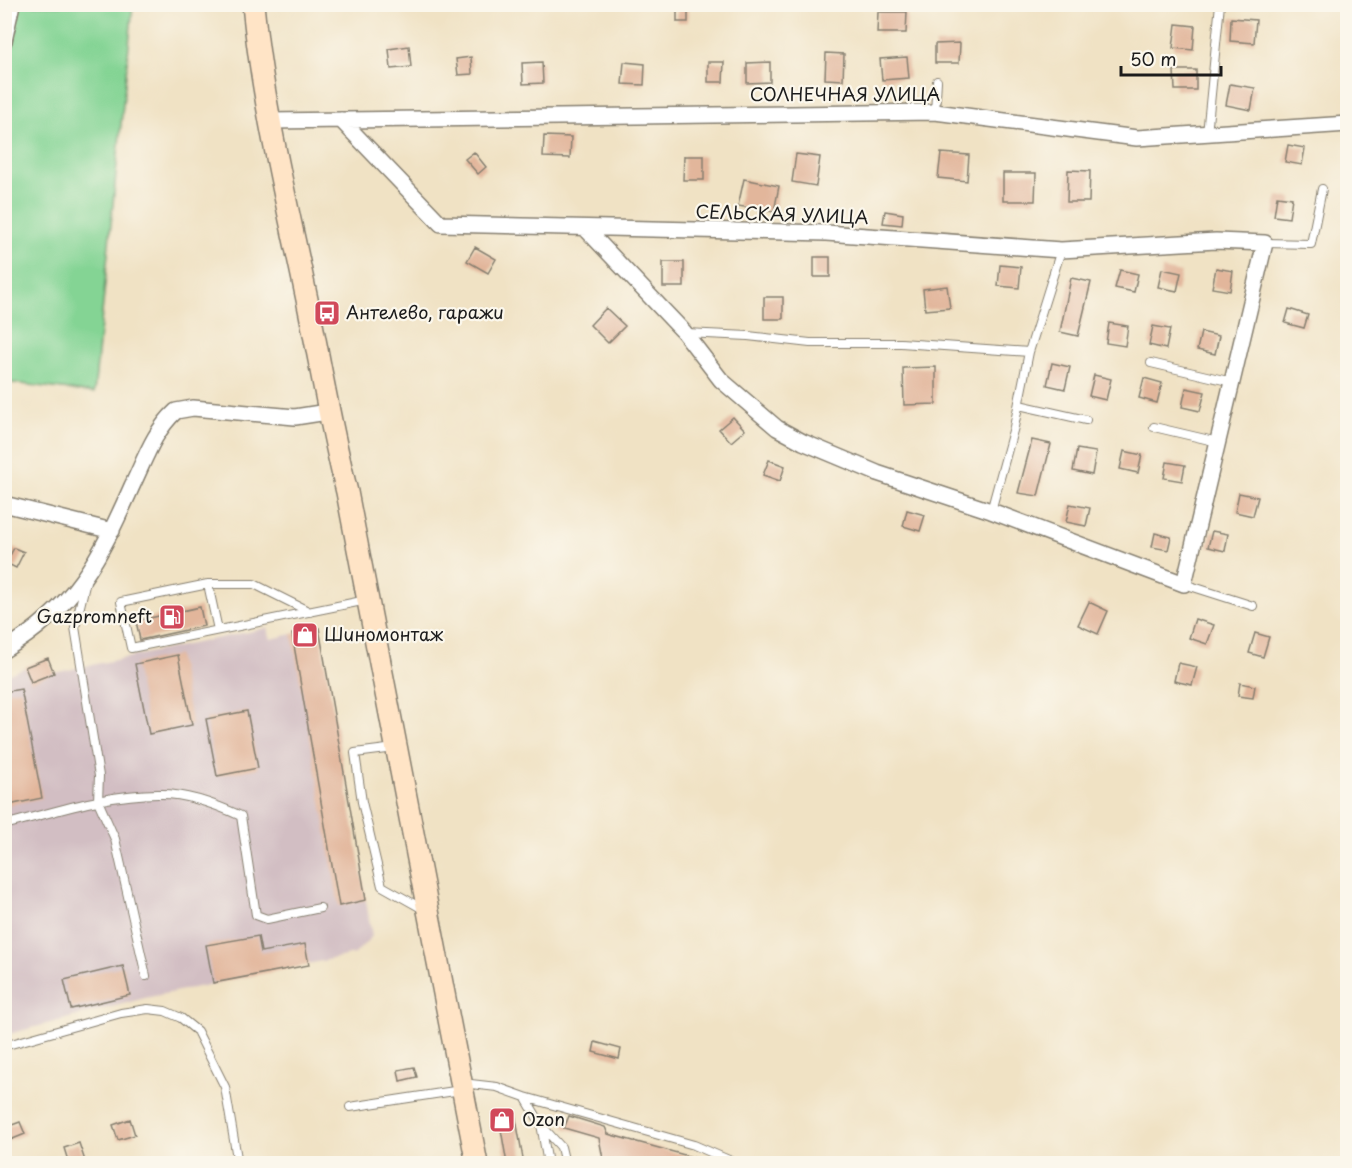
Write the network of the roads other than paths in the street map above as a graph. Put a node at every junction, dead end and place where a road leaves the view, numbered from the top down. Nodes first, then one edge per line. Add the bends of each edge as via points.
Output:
1 (12, 4) edge
2 (253, 4) edge
3 (1220, 4) edge
4 (4, 41) edge
5 (937, 81) dead end
6 (935, 112) junction
7 (341, 120) junction
8 (270, 122) junction
9 (1347, 124) edge
10 (1207, 134) junction
11 (1322, 189) dead end
12 (587, 230) junction
13 (1265, 243) junction
14 (1061, 250) junction
15 (684, 333) junction
16 (1029, 352) junction
17 (1151, 363) dead end
18 (1232, 382) junction
19 (1019, 405) junction
20 (327, 412) junction
21 (1086, 420) dead end
22 (1154, 427) dead end
23 (1218, 442) junction
24 (4, 504) edge
25 (991, 512) junction
26 (112, 531) junction
27 (87, 576) junction
28 (208, 584) junction
29 (1184, 584) junction
30 (368, 600) junction
31 (1253, 606) dead end
32 (310, 612) junction
33 (218, 630) junction
34 (4, 650) edge
35 (396, 748) junction
36 (98, 801) junction
37 (4, 825) edge
38 (320, 908) dead end
39 (428, 912) junction
40 (146, 976) dead end
41 (4, 1046) edge
42 (461, 1086) junction
43 (525, 1097) junction
44 (350, 1107) dead end
45 (541, 1124) junction
46 (238, 1164) edge
47 (477, 1164) edge
48 (548, 1164) edge
49 (565, 1164) edge
50 (738, 1164) edge

1 - 4 street
2 - 8 main road
3 - 10 lane
5 - 6 lane
6 - 7 street, СОЛНЕЧНАЯ УЛИЦА
6 - 10 street, СОЛНЕЧНАЯ УЛИЦА via 1111,136
7 - 8 street, СОЛНЕЧНАЯ УЛИЦА
7 - 12 street, СЕЛЬСКАЯ УЛИЦА via 441,224
8 - 20 main road
9 - 10 street, СОЛНЕЧНАЯ УЛИЦА
11 - 13 lane via 1311,244
12 - 14 street, СЕЛЬСКАЯ УЛИЦА via 826,233
12 - 15 street
13 - 14 street, СЕЛЬСКАЯ УЛИЦА via 1216,241
13 - 18 street
14 - 16 lane
15 - 16 lane via 810,343 901,343
15 - 25 street via 721,380 777,428 877,473
16 - 19 lane
17 - 18 lane
18 - 23 street
19 - 21 lane
19 - 25 lane
20 - 26 street via 295,417 193,408 176,411 156,436
20 - 30 main road
22 - 23 lane
23 - 29 street
24 - 26 street
25 - 29 street
26 - 27 street
27 - 34 street via 56,611
27 - 36 lane via 75,627 99,776
28 - 32 lane via 254,584
28 - 33 lane
28 - 33 lane via 121,602 131,648
29 - 31 lane
30 - 32 lane
30 - 35 main road
32 - 33 lane
35 - 39 main road
35 - 39 lane via 355,753 362,802 382,886
36 - 37 lane
36 - 38 lane via 163,794 218,806 241,816 256,915 267,919
36 - 40 lane via 115,839
39 - 42 main road
41 - 46 lane via 130,1011 156,1010 182,1018 197,1031 225,1087
42 - 43 lane via 497,1088
42 - 44 lane
42 - 47 main road
43 - 45 lane
43 - 50 lane via 673,1139
45 - 48 lane
45 - 49 lane via 561,1148

